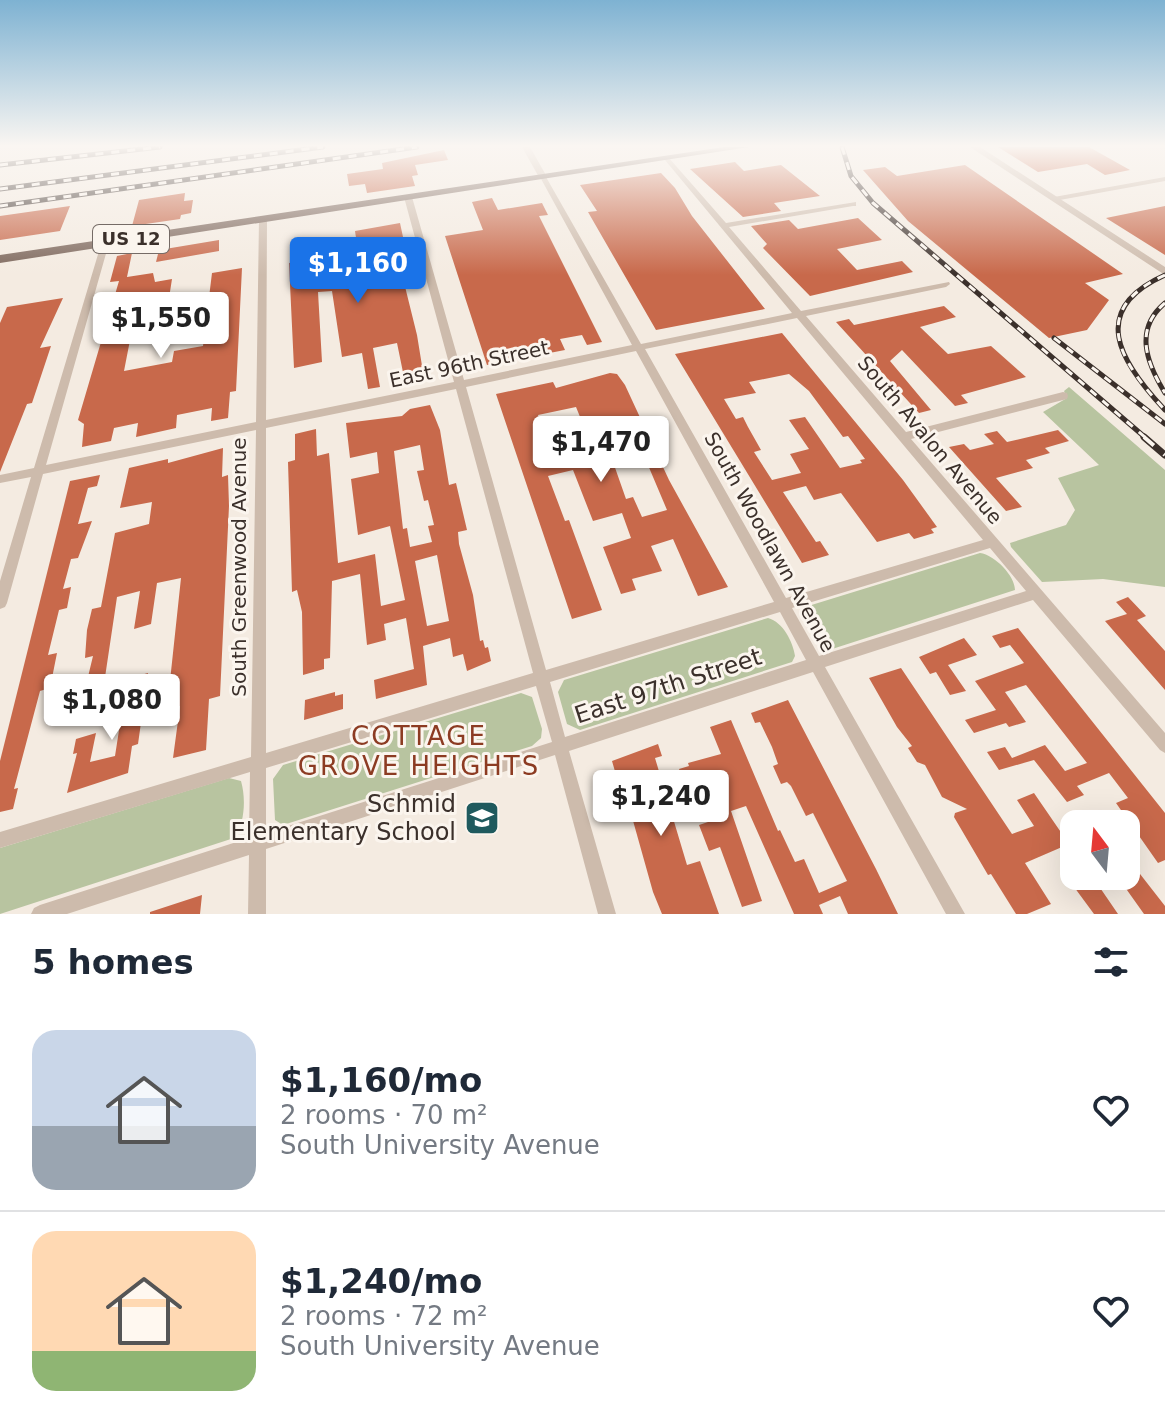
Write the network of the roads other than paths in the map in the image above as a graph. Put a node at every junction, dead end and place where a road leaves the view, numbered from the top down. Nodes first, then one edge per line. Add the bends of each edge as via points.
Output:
1 (458, 190) edge
2 (550, 190) edge
3 (693, 190) edge
4 (1040, 190) edge
5 (1106, 190) edge
6 (408, 197) junction
7 (1054, 199) junction
8 (853, 204) dead end
9 (263, 219) junction
10 (724, 226) junction
11 (105, 243) junction
12 (0, 259) edge
13 (1165, 272) edge
14 (946, 284) dead end
15 (799, 314) junction
16 (638, 347) junction
17 (460, 384) junction
18 (1063, 396) dead end
19 (261, 425) junction
20 (903, 437) junction
21 (39, 471) junction
22 (0, 479) edge
23 (993, 542) junction
24 (1036, 593) junction
25 (0, 603) edge
26 (783, 605) junction
27 (816, 664) junction
28 (541, 678) junction
29 (1165, 745) edge
30 (560, 746) junction
31 (258, 763) junction
32 (0, 840) edge
33 (257, 844) junction
34 (40, 914) edge
35 (257, 914) edge
36 (607, 914) edge
37 (956, 914) edge

1 - 6 main road, US 12
2 - 16 street, South Woodlawn Avenue
3 - 10 street, South Avalon Avenue
4 - 7 street
5 - 7 street
6 - 9 main road, US 12
6 - 17 street
7 - 13 street
8 - 10 street
9 - 11 main road, US 12
9 - 19 street, South Greenwood Avenue
10 - 15 street, South Avalon Avenue
11 - 12 main road, US 12
11 - 21 street
14 - 15 street, East 96th Street
15 - 16 street, East 96th Street
15 - 20 street, South Avalon Avenue
16 - 17 street, East 96th Street
16 - 26 street, South Woodlawn Avenue
17 - 19 street, East 96th Street
17 - 28 street
18 - 20 street
19 - 21 street, East 96th Street
19 - 31 street, South Greenwood Avenue
20 - 23 street, South Avalon Avenue
21 - 22 street, East 96th Street
21 - 25 street
23 - 24 street, South Avalon Avenue
23 - 26 street, East 97th Street
24 - 27 street, East 97th Street
24 - 29 street, South Avalon Avenue
26 - 27 street, South Woodlawn Avenue
26 - 28 street, East 97th Street
27 - 30 street, East 97th Street
27 - 37 street, South Woodlawn Avenue
28 - 30 street
28 - 31 street, East 97th Street
30 - 33 street, East 97th Street
30 - 36 street
31 - 32 street, East 97th Street
31 - 33 street, South Greenwood Avenue
33 - 34 street, East 97th Street
33 - 35 street, South Greenwood Avenue

